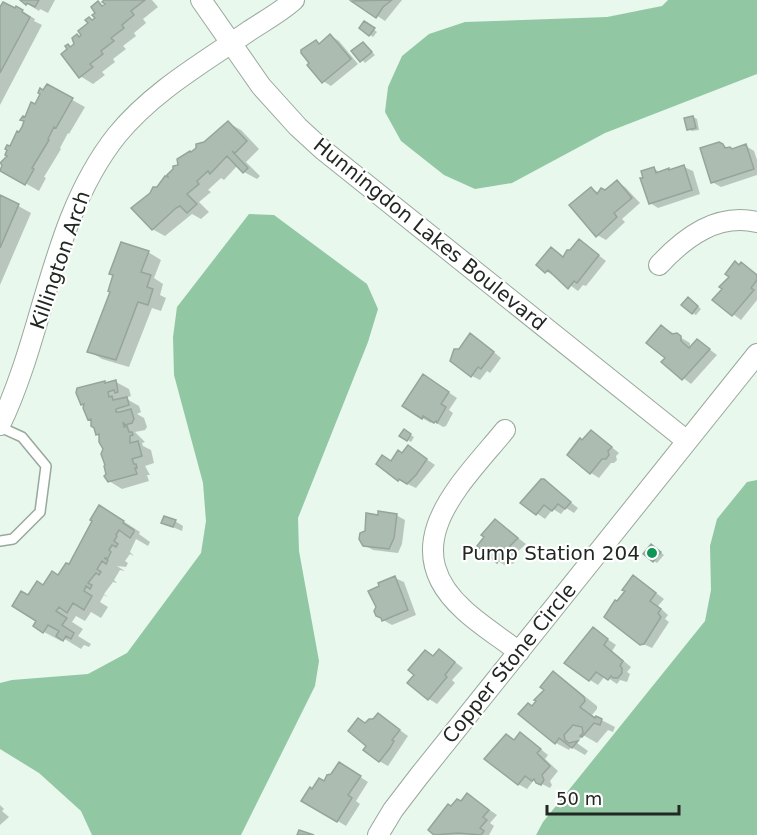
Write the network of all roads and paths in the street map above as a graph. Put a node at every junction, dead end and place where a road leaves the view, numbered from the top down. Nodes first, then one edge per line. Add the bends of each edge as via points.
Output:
1 (201, 0) edge
2 (294, 0) edge
3 (231, 44) junction
4 (757, 222) edge
5 (659, 265) dead end
6 (757, 354) edge
7 (0, 426) edge
8 (505, 430) dead end
9 (687, 441) junction
10 (0, 541) edge
11 (519, 652) junction
12 (378, 835) edge

1 - 3 street, Hunningdon Lakes Boulevard
2 - 3 street
3 - 7 street, Killington Arch via 165,88 117,135 85,184
3 - 9 street, Hunningdon Lakes Boulevard via 261,86 322,149
4 - 5 street via 744,219 716,224 693,234
6 - 9 street, Copper Stone Circle
7 - 10 lane via 22,437 46,466 40,512 13,539
8 - 11 street via 447,501 437,522 434,555 442,584 455,601
9 - 11 street, Copper Stone Circle
11 - 12 street, Copper Stone Circle via 412,784

